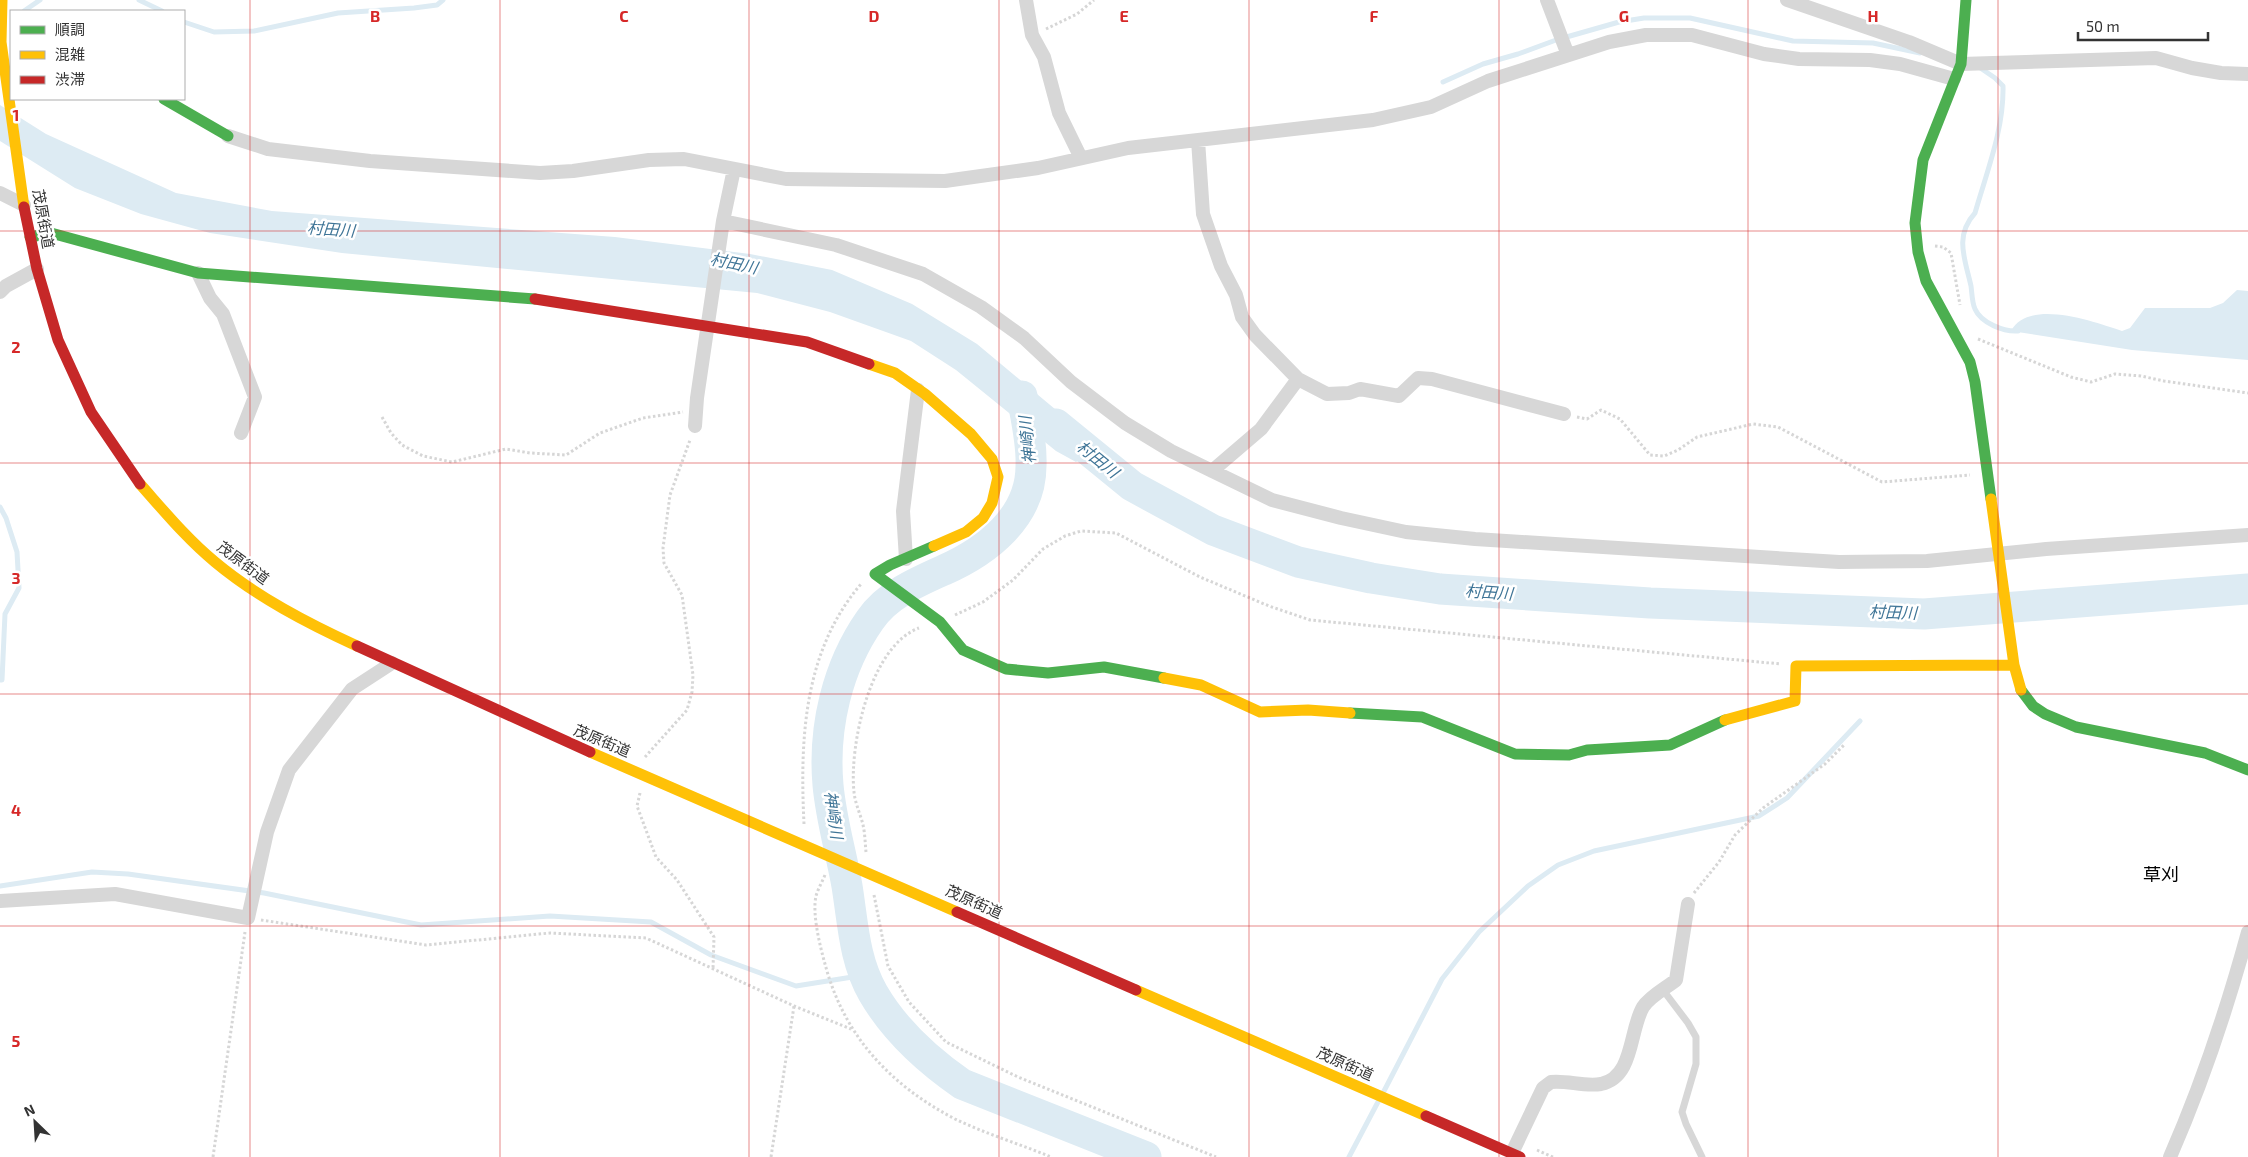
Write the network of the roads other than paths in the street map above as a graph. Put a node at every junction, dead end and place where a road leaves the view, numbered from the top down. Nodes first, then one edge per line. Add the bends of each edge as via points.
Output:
1 (2, 0) edge
2 (1026, 0) edge
3 (1547, 0) edge
4 (1787, 0) edge
5 (1966, 0) edge
6 (3, 42) edge
7 (1568, 55) junction
8 (1961, 64) junction
9 (2248, 74) edge
10 (1954, 79) junction
11 (10, 97) edge
12 (10, 100) edge
13 (166, 100) edge
14 (228, 136) joint
15 (1198, 140) junction
16 (1081, 158) junction
17 (734, 169) junction
18 (0, 193) edge
19 (24, 206) junction
20 (723, 221) junction
21 (30, 237) junction
22 (37, 269) junction
23 (198, 273) junction
24 (0, 292) edge
25 (707, 326) junction
26 (1298, 379) junction
27 (918, 390) junction
28 (1564, 414) road end
29 (695, 426) road end
30 (240, 433) dead end
31 (1212, 472) junction
32 (2248, 535) edge
33 (1997, 554) junction
34 (906, 559) junction
35 (392, 663) junction
36 (2014, 665) junction
37 (2248, 770) edge
38 (0, 902) edge
39 (1688, 904) road end
40 (2248, 932) edge
41 (1663, 990) junction
42 (1516, 1155) edge
43 (1702, 1157) edge
44 (2170, 1157) edge

1 - 6 street, 茂原街道
2 - 16 street via 1032,35 1044,57 1059,113
3 - 7 street
4 - 8 street via 1909,42
5 - 8 street
6 - 11 street, 茂原街道
7 - 10 street via 1646,35 1692,35 1773,55 1799,59 1870,60 1900,64
7 - 15 street via 1488,81 1431,106 1372,120
8 - 9 street via 2156,58 2220,73
8 - 10 street
10 - 33 street via 1923,160 1915,223 1926,281 1970,362
12 - 19 street, 茂原街道
13 - 14 street
14 - 17 street via 268,149 370,161 540,173 684,159
15 - 16 street via 1128,148
15 - 26 street via 1203,214 1242,317
16 - 17 street via 1038,168 944,181 786,179
17 - 20 street
18 - 19 street
19 - 21 street, 茂原街道
20 - 25 street
20 - 31 street via 836,245 923,274 981,307 1024,338 1071,382 1125,423
21 - 22 street, 茂原街道
21 - 23 street via 51,233
22 - 24 street
22 - 35 street, 茂原街道 via 58,340 91,412 133,476 158,505 213,561 242,584 317,628
23 - 25 street via 536,298
23 - 30 street via 210,298 224,314 255,397
25 - 27 street via 807,342 895,373
25 - 29 street
26 - 28 street via 1327,394 1360,389 1399,396 1418,378 1432,378
26 - 31 street via 1261,429
27 - 34 street via 903,511
27 - 34 street via 950,414 983,446 996,467 998,477 992,503 983,518 966,532
31 - 33 street via 1272,500 1341,518 1406,532 1475,540 1839,562 1927,561
32 - 33 street
33 - 36 street
34 - 36 street via 875,574 940,622 963,650 1006,669 1048,673 1104,667 1201,685 1260,712 1308,710 1422,717 1515,754 1569,756 1587,750 1670,745 1726,720 1794,701 1796,666
35 - 38 street via 352,689 288,770 267,832 248,918 115,894
35 - 42 street, 茂原街道
36 - 37 street via 2018,685 2034,706 2045,714 2076,726 2205,753
39 - 41 street via 1676,980
40 - 44 street via 2229,1003
41 - 42 street via 1645,1004 1636,1020 1627,1061 1610,1081 1600,1084 1551,1082 1543,1088
41 - 43 lane via 1696,1037 1696,1064 1682,1112

